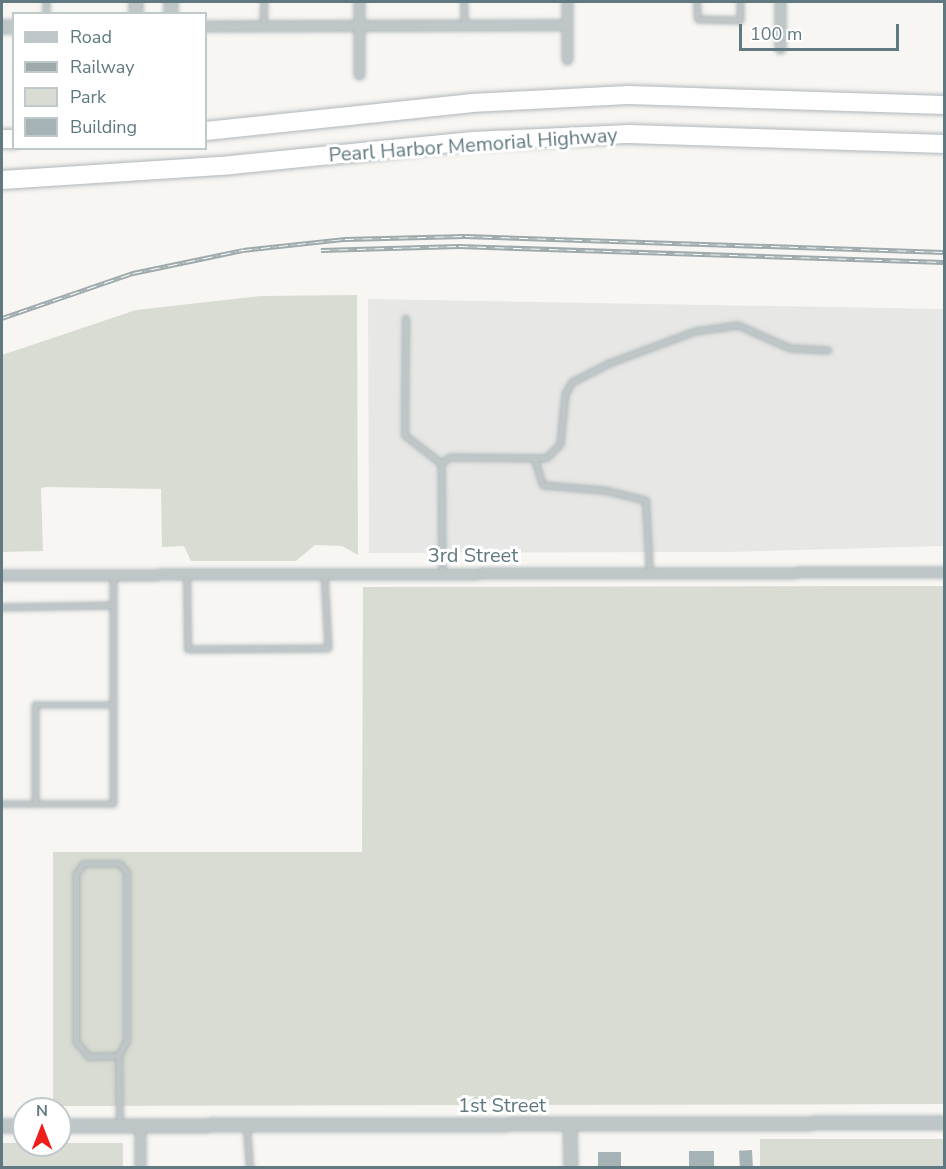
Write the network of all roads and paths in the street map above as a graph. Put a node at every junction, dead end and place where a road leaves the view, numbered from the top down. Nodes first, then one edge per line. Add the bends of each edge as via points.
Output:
1 (264, 2) edge
2 (359, 2) edge
3 (464, 2) edge
4 (567, 2) edge
5 (697, 2) edge
6 (740, 2) edge
7 (780, 2) edge
8 (567, 25) junction
9 (207, 26) edge
10 (263, 26) junction
11 (359, 26) junction
12 (465, 26) junction
13 (780, 48) dead end
14 (567, 59) dead end
15 (360, 74) dead end
16 (945, 105) edge
17 (207, 130) edge
18 (945, 144) edge
19 (2, 180) edge
20 (406, 318) dead end
21 (828, 350) dead end
22 (535, 459) junction
23 (441, 464) junction
24 (945, 572) edge
25 (650, 573) junction
26 (188, 574) junction
27 (324, 574) junction
28 (442, 574) junction
29 (2, 575) edge
30 (113, 575) junction
31 (113, 605) junction
32 (2, 608) edge
33 (113, 705) junction
34 (2, 804) edge
35 (35, 804) junction
36 (119, 1056) junction
37 (945, 1123) edge
38 (570, 1124) junction
39 (247, 1125) junction
40 (72, 1126) edge
41 (120, 1126) junction
42 (140, 1126) junction
43 (140, 1167) edge
44 (250, 1167) edge
45 (571, 1167) edge

1 - 10 lane
2 - 11 street
3 - 12 lane
4 - 8 street
5 - 6 lane via 698,19 740,20
7 - 13 street
8 - 12 street
8 - 14 street
9 - 10 street
10 - 11 street
11 - 12 street
11 - 15 street
16 - 17 highway, Pearl Harbor Memorial Highway via 628,96 471,103
18 - 19 highway, Pearl Harbor Memorial Highway via 630,134 473,141 231,165
20 - 23 lane via 405,435
21 - 22 lane via 790,348 738,325 695,331 652,346 572,382 565,394 560,444 546,458
22 - 23 lane via 450,457
22 - 25 lane via 543,485 604,490 646,500
23 - 28 lane
24 - 25 street, 3rd Street
25 - 28 street, 3rd Street
26 - 27 street, 3rd Street
26 - 27 lane via 188,649 327,648
26 - 30 street, 3rd Street
27 - 28 street, 3rd Street
29 - 30 street, 3rd Street
30 - 31 lane
31 - 32 lane
31 - 33 lane
33 - 35 lane via 113,804
33 - 35 lane via 35,705
34 - 35 lane
36 - 36 lane via 127,1041 127,872 120,864 83,864 76,874 76,1042 89,1057
36 - 41 lane
37 - 38 street, 1st Street
38 - 39 street, 1st Street
38 - 45 street
39 - 42 street, 1st Street
39 - 44 lane
40 - 41 street, 1st Street
41 - 42 street, 1st Street
42 - 43 street

